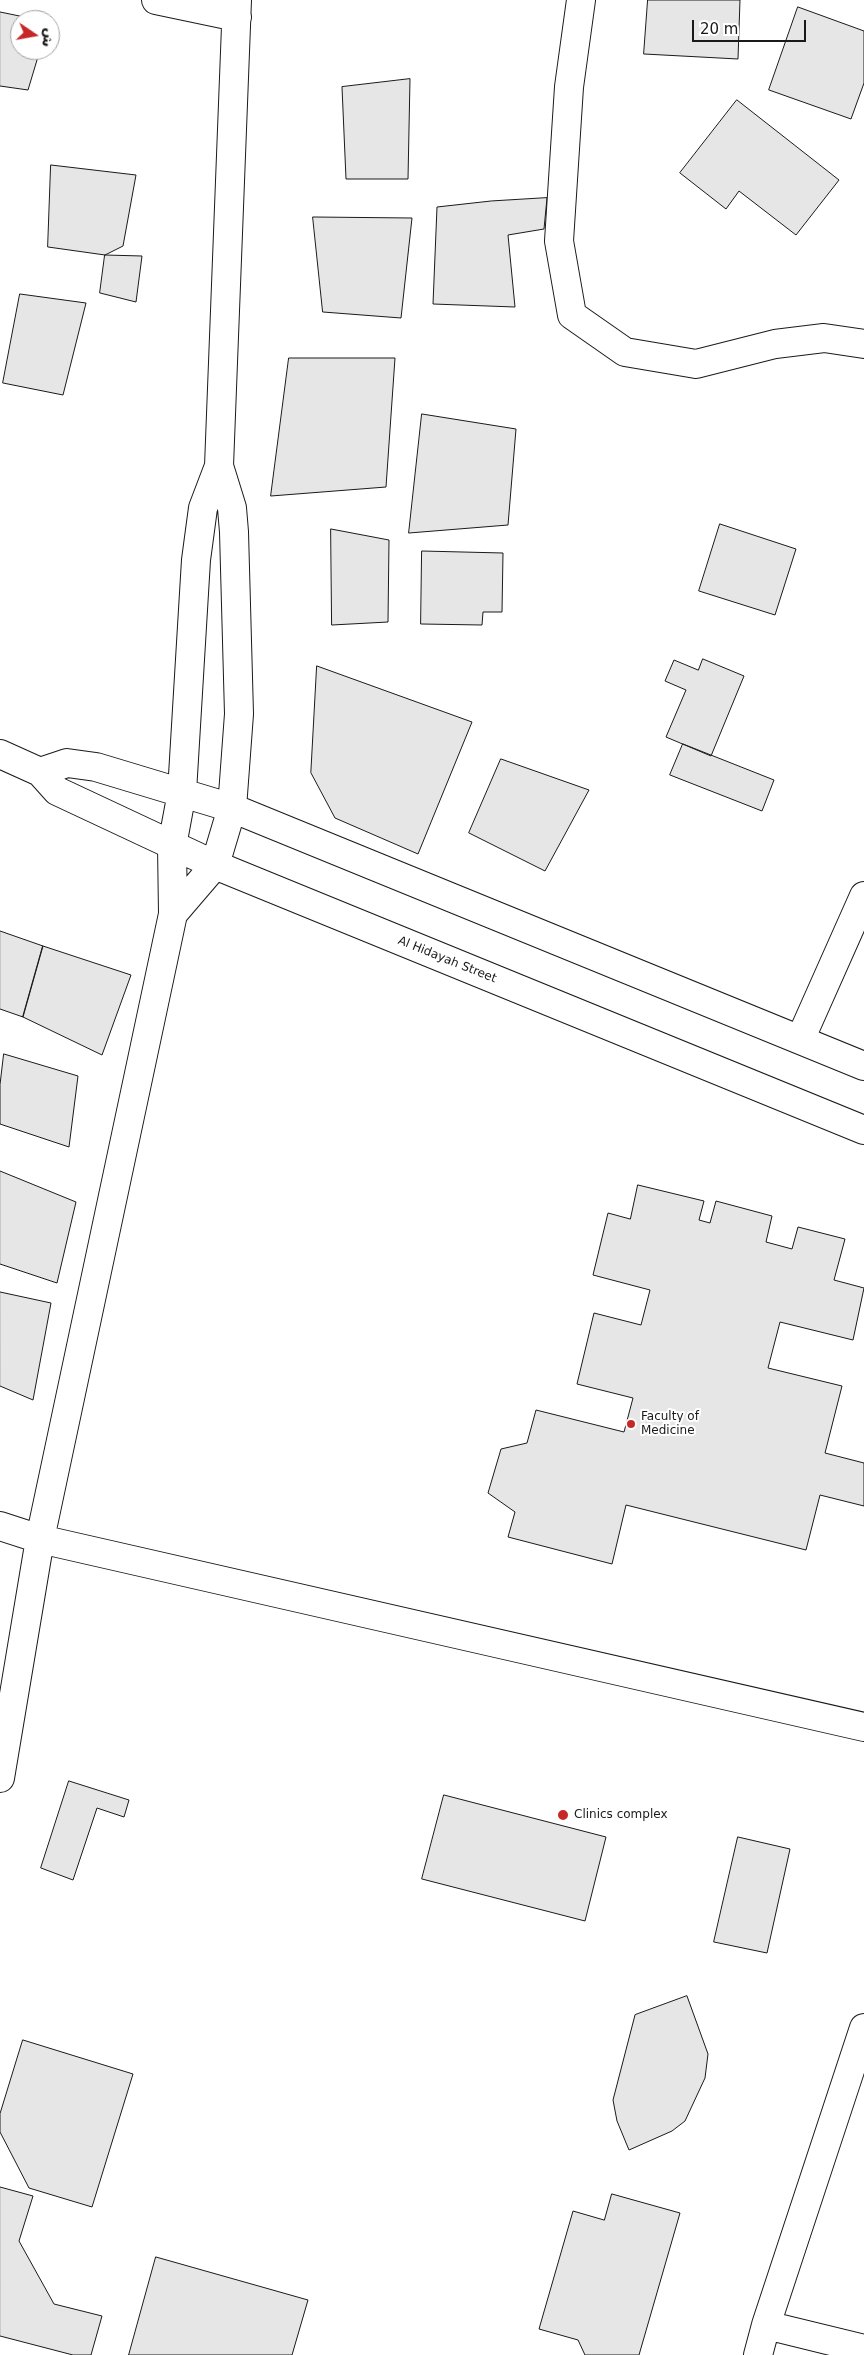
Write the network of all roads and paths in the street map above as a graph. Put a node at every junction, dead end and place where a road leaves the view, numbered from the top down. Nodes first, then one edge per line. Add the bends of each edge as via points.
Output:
1 (156, 0) edge
2 (580, 0) edge
3 (237, 8) edge
4 (864, 344) edge
5 (219, 466) junction
6 (0, 754) edge
7 (40, 772) junction
8 (182, 792) junction
9 (232, 808) junction
10 (172, 846) junction
11 (215, 865) junction
12 (864, 896) edge
13 (173, 914) junction
14 (800, 1040) junction
15 (864, 1066) edge
16 (864, 1130) edge
17 (0, 1526) edge
18 (40, 1539) junction
19 (864, 1727) edge
20 (0, 1778) edge
21 (864, 2028) edge
22 (766, 2325) junction
23 (864, 2349) edge
24 (758, 2355) edge

1 - 3 street
2 - 4 street via 559,241 572,315 624,352 696,364 775,344 824,338
3 - 5 street
5 - 8 street via 202,508 196,560
5 - 9 street via 232,508 234,532 239,714
6 - 7 street, Al Hidayah Street
7 - 8 street via 67,763 96,767
7 - 10 street, Al Hidayah Street via 57,791
8 - 9 street
8 - 10 street
9 - 11 street
9 - 14 street
10 - 11 street, Al Hidayah Street
10 - 13 street
11 - 13 street
11 - 16 street, Al Hidayah Street
12 - 14 street
13 - 18 street
14 - 15 street
17 - 18 street
18 - 19 street
18 - 20 street
21 - 22 street
22 - 23 street
22 - 24 street

